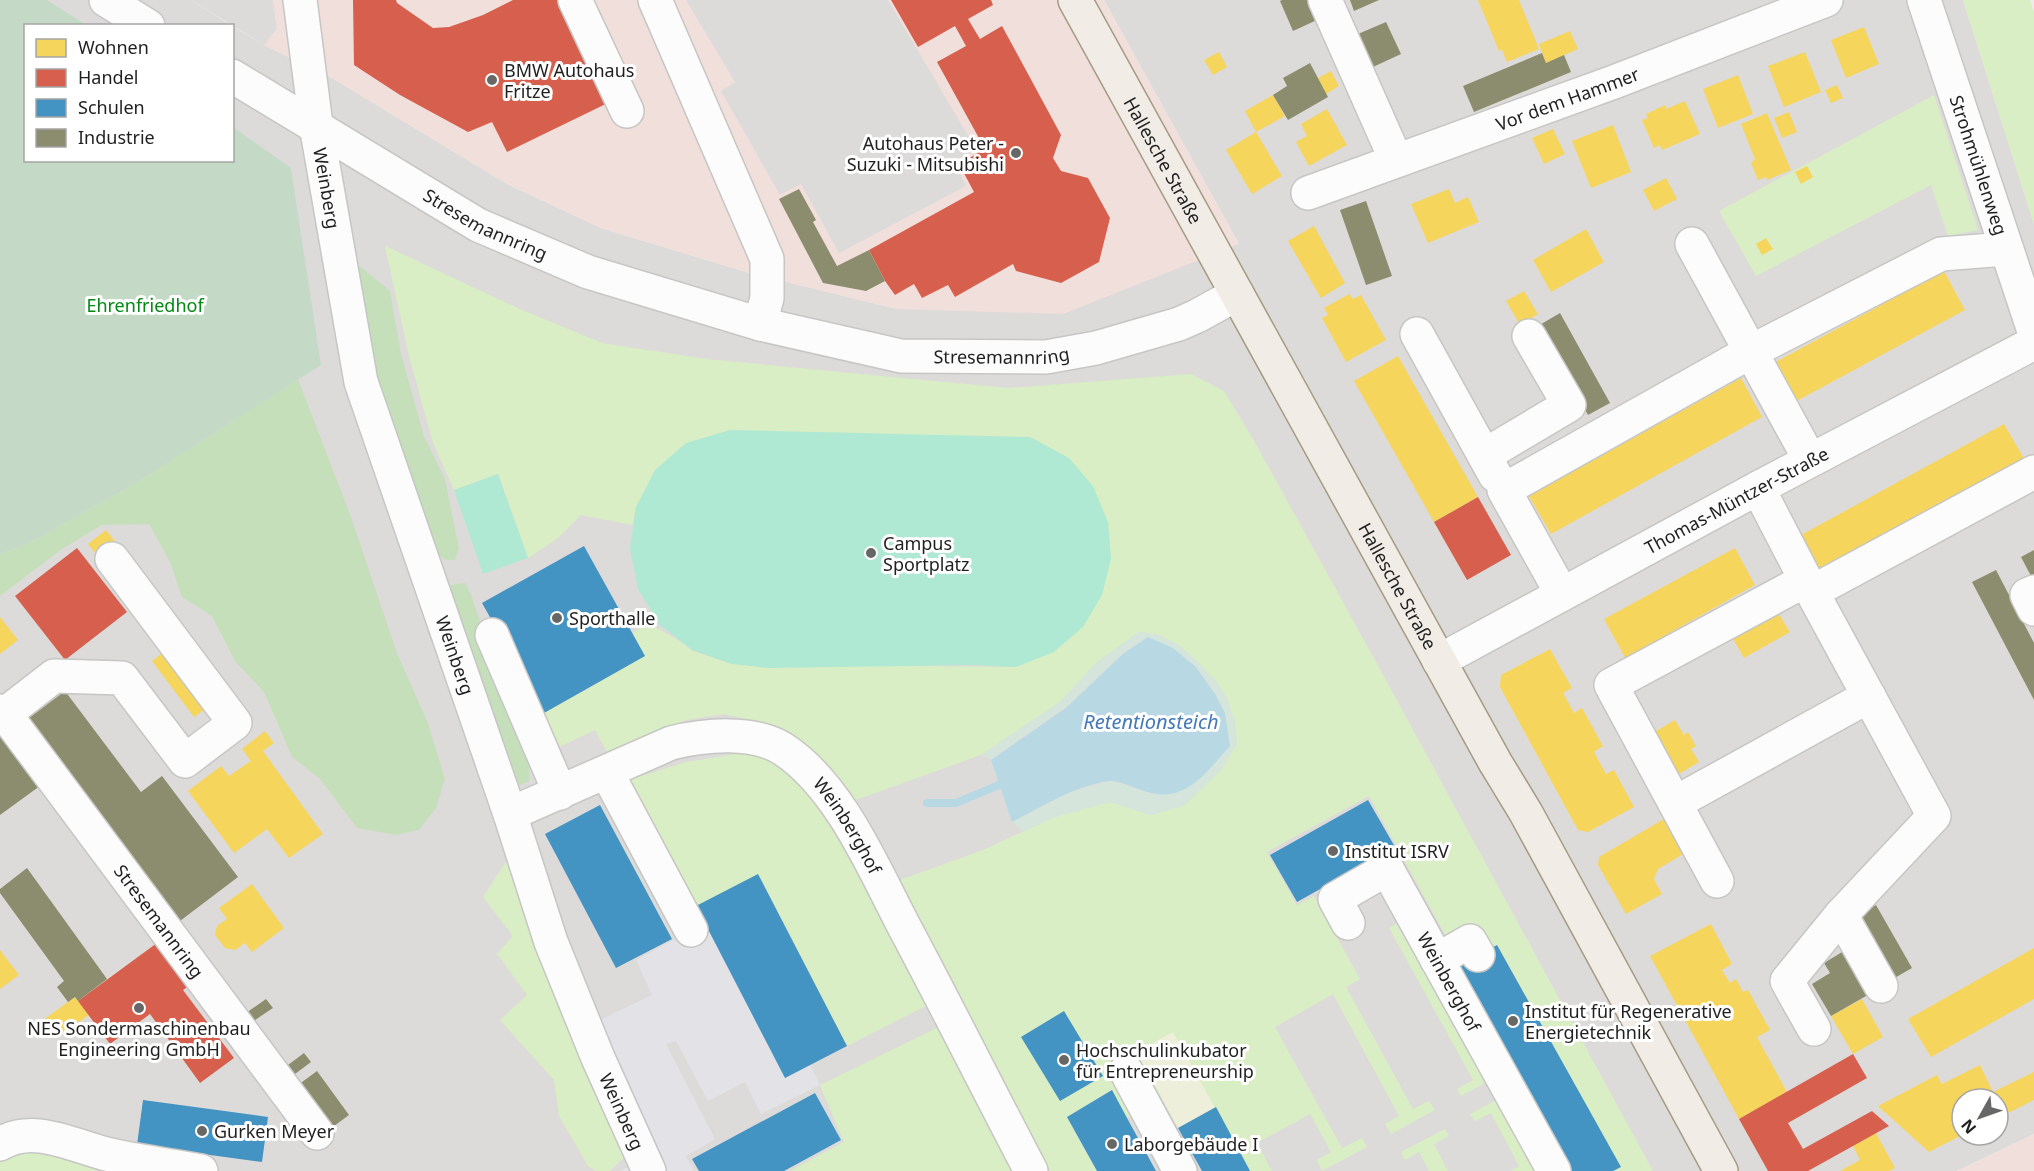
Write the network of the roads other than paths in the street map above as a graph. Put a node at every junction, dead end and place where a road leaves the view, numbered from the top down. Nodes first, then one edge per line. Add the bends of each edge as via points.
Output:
1 (106, 0) edge
2 (300, 0) edge
3 (575, 0) edge
4 (655, 0) edge
5 (1075, 0) edge
6 (1325, 0) edge
7 (1826, 0) edge
8 (1924, 0) edge
9 (145, 24) edge
10 (234, 77) edge
11 (627, 111) dead end
12 (316, 126) junction
13 (1396, 160) junction
14 (1308, 193) dead end
15 (1692, 244) dead end
16 (2006, 249) junction
17 (1236, 294) junction
18 (760, 324) junction
19 (2034, 331) edge
20 (1416, 334) dead end
21 (1529, 336) dead end
22 (2034, 343) edge
23 (1750, 352) junction
24 (1485, 455) junction
25 (1810, 460) junction
26 (2034, 472) edge
27 (1758, 488) junction
28 (1504, 490) junction
29 (112, 559) dead end
30 (1809, 586) junction
31 (2034, 592) edge
32 (1562, 594) junction
33 (2034, 609) edge
34 (492, 635) dead end
35 (1439, 661) junction
36 (1869, 696) junction
37 (2, 713) edge
38 (607, 773) junction
39 (560, 793) junction
40 (1675, 803) junction
41 (510, 814) junction
42 (1717, 881) dead end
43 (1841, 915) junction
44 (1348, 922) dead end
45 (691, 930) dead end
46 (1478, 955) dead end
47 (1437, 960) junction
48 (1881, 986) dead end
49 (1814, 1029) dead end
50 (1126, 1071) dead end
51 (317, 1133) dead end
52 (0, 1144) edge
53 (113, 1163) edge
54 (201, 1171) edge
55 (649, 1171) edge
56 (1031, 1171) edge
57 (1180, 1171) edge
58 (1554, 1171) edge
59 (1721, 1171) edge

1 - 9 street
2 - 12 street, Weinberg
3 - 11 street
4 - 18 street via 767,259 767,298
5 - 17 main road, Hallesche Straße
6 - 13 street
7 - 13 street, Vor dem Hammer
8 - 16 street, Strohmühlenweg
10 - 12 street, Stresemannring
12 - 18 street, Stresemannring via 478,225 588,272
12 - 41 street, Weinberg via 361,382
13 - 14 street, Vor dem Hammer
15 - 23 street
16 - 19 street, Strohmühlenweg
16 - 23 street via 1941,254
17 - 18 street, Stresemannring via 1179,324 1096,348 1046,357 901,356
17 - 35 main road, Hallesche Straße
20 - 24 street
21 - 24 street via 1569,405
22 - 25 street, Thomas-Müntzer-Straße
23 - 25 street
23 - 28 street
24 - 28 street
25 - 27 street, Thomas-Müntzer-Straße
26 - 30 street
27 - 30 street
27 - 32 street, Thomas-Müntzer-Straße
28 - 32 street
29 - 37 street via 235,723 185,761 122,678 54,676
30 - 36 street
30 - 40 street via 1611,685
31 - 33 street via 2027,595
32 - 35 street, Thomas-Müntzer-Straße
34 - 39 street
35 - 59 main road, Hallesche Straße
36 - 40 street
36 - 43 street via 1934,816
37 - 51 street, Stresemannring
38 - 39 street, Weinberghof
38 - 45 street
38 - 56 street, Weinberghof via 671,743 724,736 757,739 782,748 809,772 843,812
39 - 41 street, Weinberghof
40 - 42 street
41 - 55 street, Weinberg via 551,942
43 - 48 street
43 - 49 street via 1787,981
44 - 47 street, Weinberghof via 1335,898 1387,868
46 - 47 street via 1470,941
47 - 58 street, Weinberghof
50 - 57 street
52 - 53 street via 10,1138 49,1137
53 - 54 street

